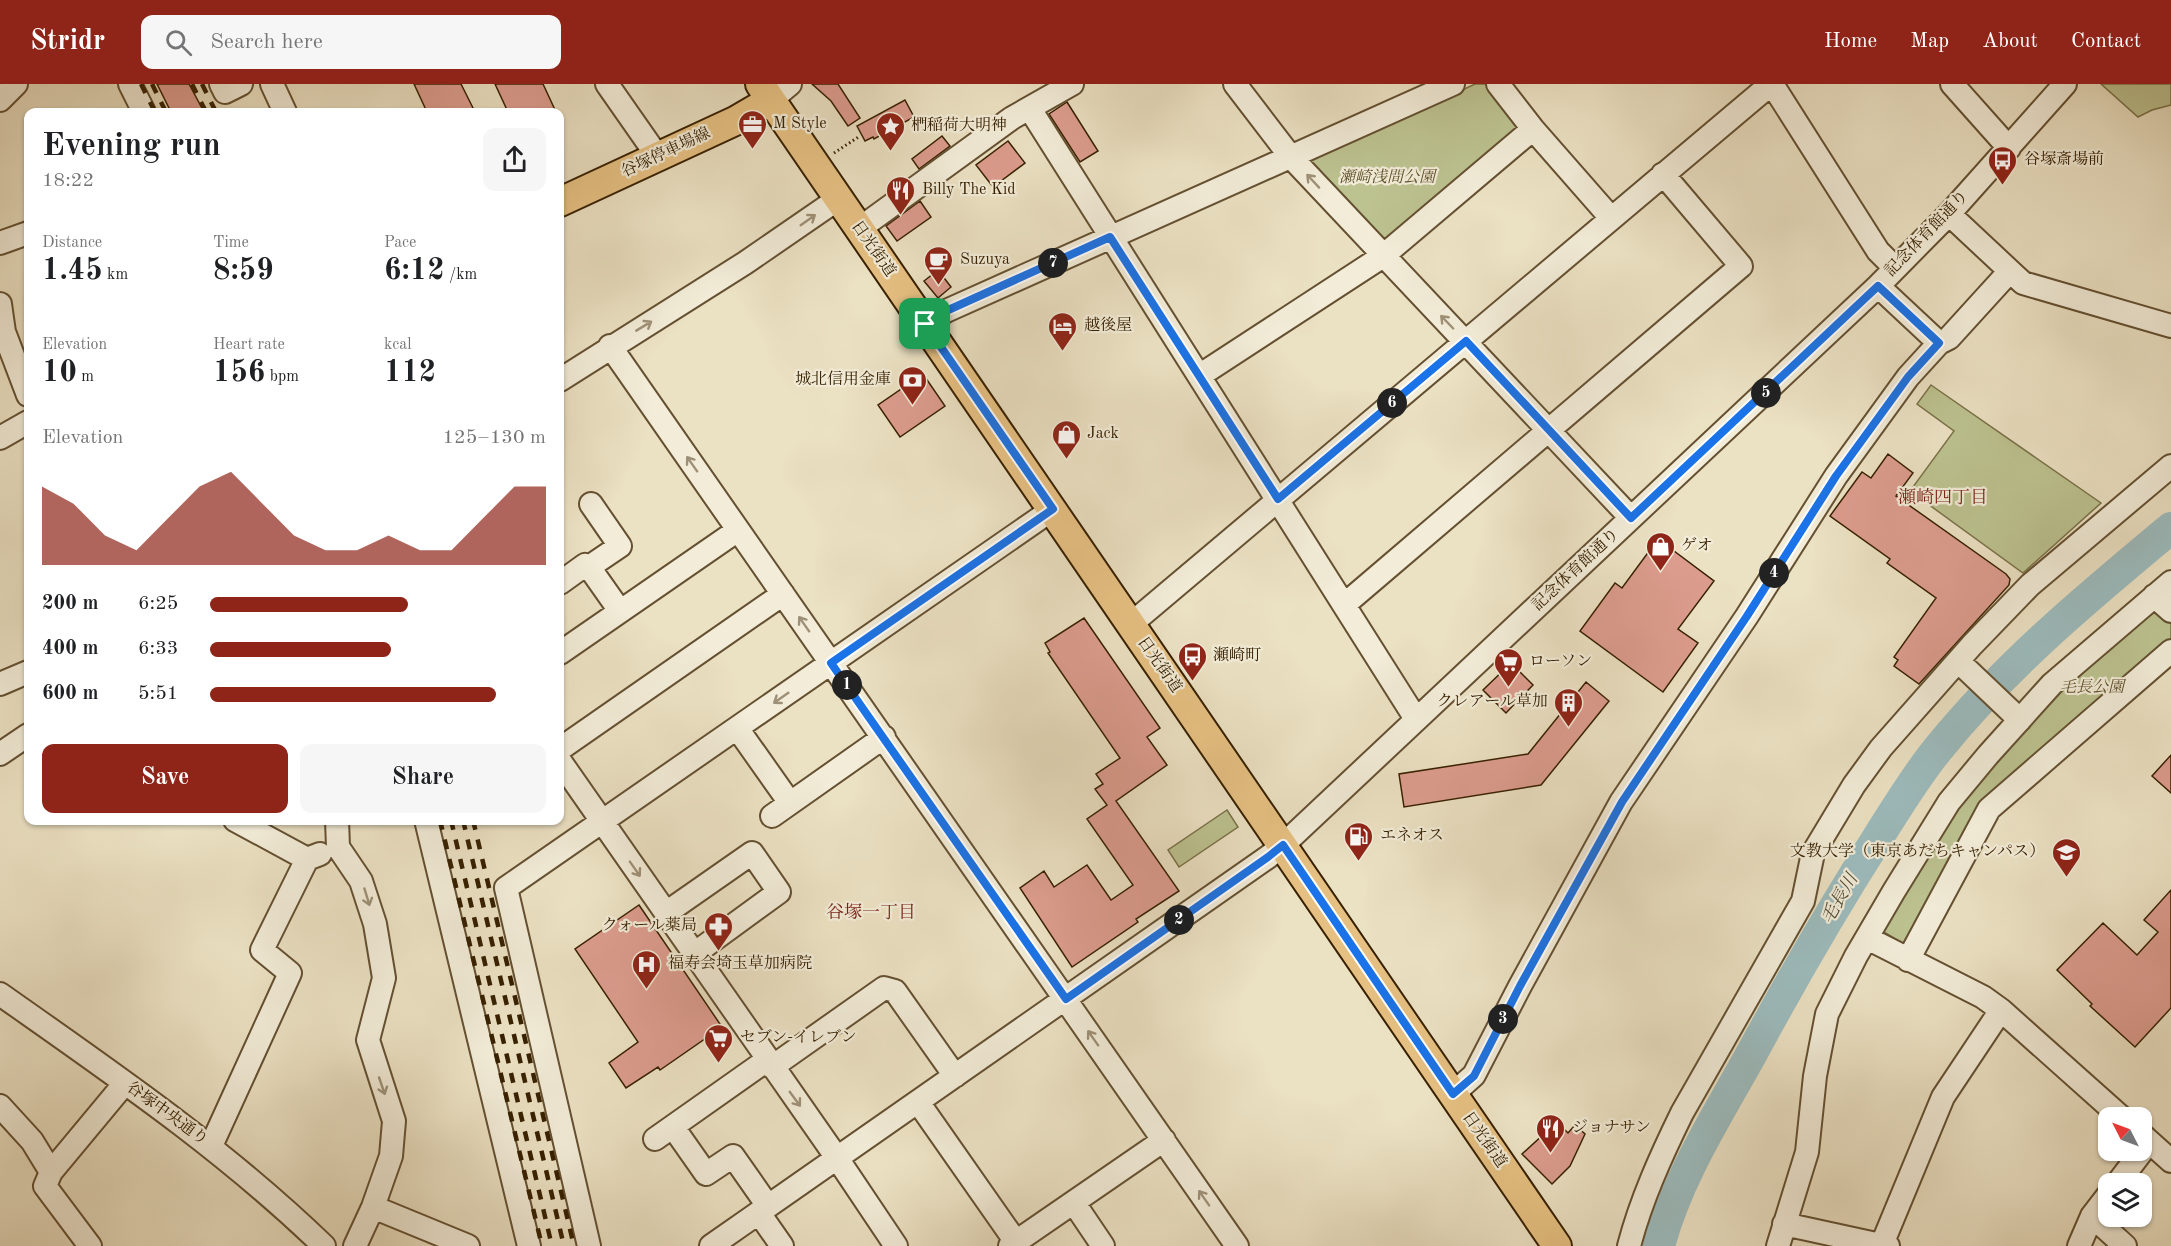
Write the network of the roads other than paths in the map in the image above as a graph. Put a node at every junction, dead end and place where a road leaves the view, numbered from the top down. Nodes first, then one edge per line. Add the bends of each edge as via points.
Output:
1 (16, 84) edge
2 (129, 84) edge
3 (221, 84) edge
4 (241, 84) edge
5 (272, 84) edge
6 (607, 84) edge
7 (1072, 84) edge
8 (1235, 84) edge
9 (1453, 84) edge
10 (1498, 84) edge
11 (1771, 84) edge
12 (1952, 84) edge
13 (2065, 84) edge
14 (773, 89) edge
15 (0, 100) edge
16 (142, 108) edge
17 (283, 108) edge
18 (1030, 109) junction
19 (1533, 129) junction
20 (2009, 148) junction
21 (1290, 156) junction
22 (658, 157) junction
23 (1663, 174) junction
24 (838, 199) junction
25 (564, 200) edge
26 (1948, 214) junction
27 (1611, 218) junction
28 (859, 228) junction
29 (24, 234) edge
30 (1110, 237) junction
31 (0, 243) edge
32 (1383, 256) junction
33 (1895, 268) junction
34 (2010, 271) junction
35 (1878, 286) junction
36 (0, 304) edge
37 (925, 324) junction
38 (2171, 326) edge
39 (1466, 341) junction
40 (1939, 343) junction
41 (610, 346) junction
42 (1199, 376) junction
43 (564, 377) edge
44 (24, 384) edge
45 (24, 424) edge
46 (1549, 431) junction
47 (0, 438) edge
48 (2171, 466) edge
49 (1278, 499) junction
50 (591, 504) dead end
51 (1053, 509) junction
52 (1631, 518) junction
53 (738, 530) junction
54 (589, 567) junction
55 (564, 580) edge
56 (783, 594) junction
57 (2165, 596) edge
58 (1344, 605) junction
59 (620, 611) junction
60 (1131, 624) junction
61 (564, 650) edge
62 (2171, 651) edge
63 (831, 663) junction
64 (1960, 663) junction
65 (24, 674) edge
66 (0, 684) edge
67 (2016, 715) junction
68 (1416, 719) junction
69 (737, 728) junction
70 (884, 737) junction
71 (24, 738) edge
72 (564, 746) edge
73 (0, 754) edge
74 (564, 767) edge
75 (602, 821) junction
76 (245, 825) edge
77 (337, 825) edge
78 (427, 825) edge
79 (1283, 845) junction
80 (338, 847) junction
81 (308, 859) junction
82 (666, 913) junction
83 (1867, 938) junction
84 (694, 954) junction
85 (1908, 960) junction
86 (0, 994) edge
87 (1066, 999) junction
88 (2001, 1010) junction
89 (770, 1064) junction
90 (955, 1076) junction
91 (125, 1083) junction
92 (1453, 1094) junction
93 (918, 1102) junction
94 (0, 1106) edge
95 (2110, 1107) edge
96 (1164, 1140) junction
97 (2152, 1144) edge
98 (211, 1146) junction
99 (837, 1158) junction
100 (2171, 1161) edge
101 (51, 1172) junction
102 (1074, 1203) junction
103 (373, 1207) junction
104 (2098, 1208) edge
105 (763, 1209) junction
106 (2092, 1216) junction
107 (1784, 1224) junction
108 (1013, 1244) edge
109 (1886, 1244) edge
110 (90, 1246) edge
111 (324, 1246) edge
112 (355, 1246) edge
113 (468, 1246) edge
114 (528, 1246) edge
115 (589, 1246) edge
116 (711, 1246) edge
117 (782, 1246) edge
118 (896, 1246) edge
119 (1103, 1246) edge
120 (1237, 1246) edge
121 (1557, 1246) edge
122 (1629, 1246) edge
123 (1778, 1246) edge
124 (2079, 1246) edge
125 (2125, 1246) edge

1 - 15 street
2 - 16 street
3 - 4 street via 225,92
5 - 17 street
6 - 22 street
7 - 18 street
8 - 21 street
9 - 21 street
10 - 19 street
11 - 23 street
11 - 33 street via 1878,251
12 - 20 street
13 - 20 street, 記念体育館通り
14 - 22 main road, 谷塚停車場線 via 735,122
14 - 24 main road, 日光街道
18 - 28 street
18 - 30 street
19 - 27 street
19 - 32 street
20 - 26 street, 記念体育館通り
21 - 30 street
32 -> 21 street
22 - 25 main road, 谷塚停車場線
23 - 27 street
23 - 46 street via 1741,266
24 - 28 main road, 日光街道
41 -> 24 street via 745,263
26 - 33 street, 記念体育館通り
26 - 34 street
27 - 39 street
28 - 37 main road, 日光街道
29 - 31 street
30 - 37 street
30 - 42 street
39 -> 32 street
32 - 42 street
33 - 35 street, 記念体育館通り
34 - 38 street via 2024,284
34 - 40 street via 1949,338
35 - 40 street
35 - 52 street, 記念体育館通り
36 - 44 street via 4,332
37 - 51 main road, 日光街道
39 - 46 street
39 - 49 street
40 - 92 street via 1908,377 1836,476 1622,802 1474,1076
41 - 43 street
53 -> 41 street
42 - 49 street
45 - 47 street
46 - 52 street
46 - 58 street
48 - 64 street via 2030,585
49 - 58 street
49 - 60 street
50 - 54 street via 620,546
51 - 60 main road, 日光街道
51 - 63 street
52 - 68 street, 記念体育館通り
53 - 56 street
53 - 59 street
54 - 55 street via 585,565
54 - 59 street
63 -> 56 street
56 - 72 street
57 - 67 street
58 - 68 street
59 - 61 street
60 - 79 main road, 日光街道
62 - 85 street via 1989,809
63 -> 69 street
63 - 70 street
64 - 67 street
64 - 122 street via 1881,748 1814,853 1803,901 1682,1113 1645,1195
65 - 66 street
67 - 83 street via 1949,802
68 - 79 street, 記念体育館通り
69 - 70 street via 781,810
69 - 75 street
70 - 87 street
71 - 73 street
74 - 75 street
75 -> 82 street
75 - 115 street via 506,888
76 - 81 street
77 - 80 street
78 - 114 street
79 - 87 street, 記念体育館通り
79 - 92 main road, 日光街道
80 - 81 street
80 -> 103 street via 361,881 375,924 384,978 368,1040 394,1120 391,1156
81 - 98 street via 262,950 290,973
82 - 84 street
82 - 84 street via 752,853 779,892
83 - 85 street
83 - 107 street via 1827,1014 1815,1076 1808,1152
84 - 89 street
85 - 88 street
86 - 91 street, 谷塚中央通り
87 - 90 street, 記念体育館通り
96 -> 87 street
88 - 95 street
88 - 109 street via 1943,1097
89 - 90 street via 884,988 895,991
89 -> 99 street
89 - 105 street via 664,1133 706,1174 733,1156
90 - 93 street, 記念体育館通り
91 - 98 street, 谷塚中央通り
91 - 101 street
92 - 121 main road, 日光街道
93 - 99 street, 記念体育館通り
93 - 108 street
94 - 101 street via 32,1141
96 - 102 street
120 -> 96 street
97 - 100 street
98 - 111 street, 谷塚中央通り
99 - 105 street, 記念体育館通り
99 - 118 street
101 - 110 street via 45,1186
102 - 108 street
102 - 119 street
103 - 112 street
103 - 113 street
104 - 106 street
105 - 116 street, 記念体育館通り
105 - 117 street
106 - 124 street
106 - 125 street
107 - 109 street
107 - 123 street

